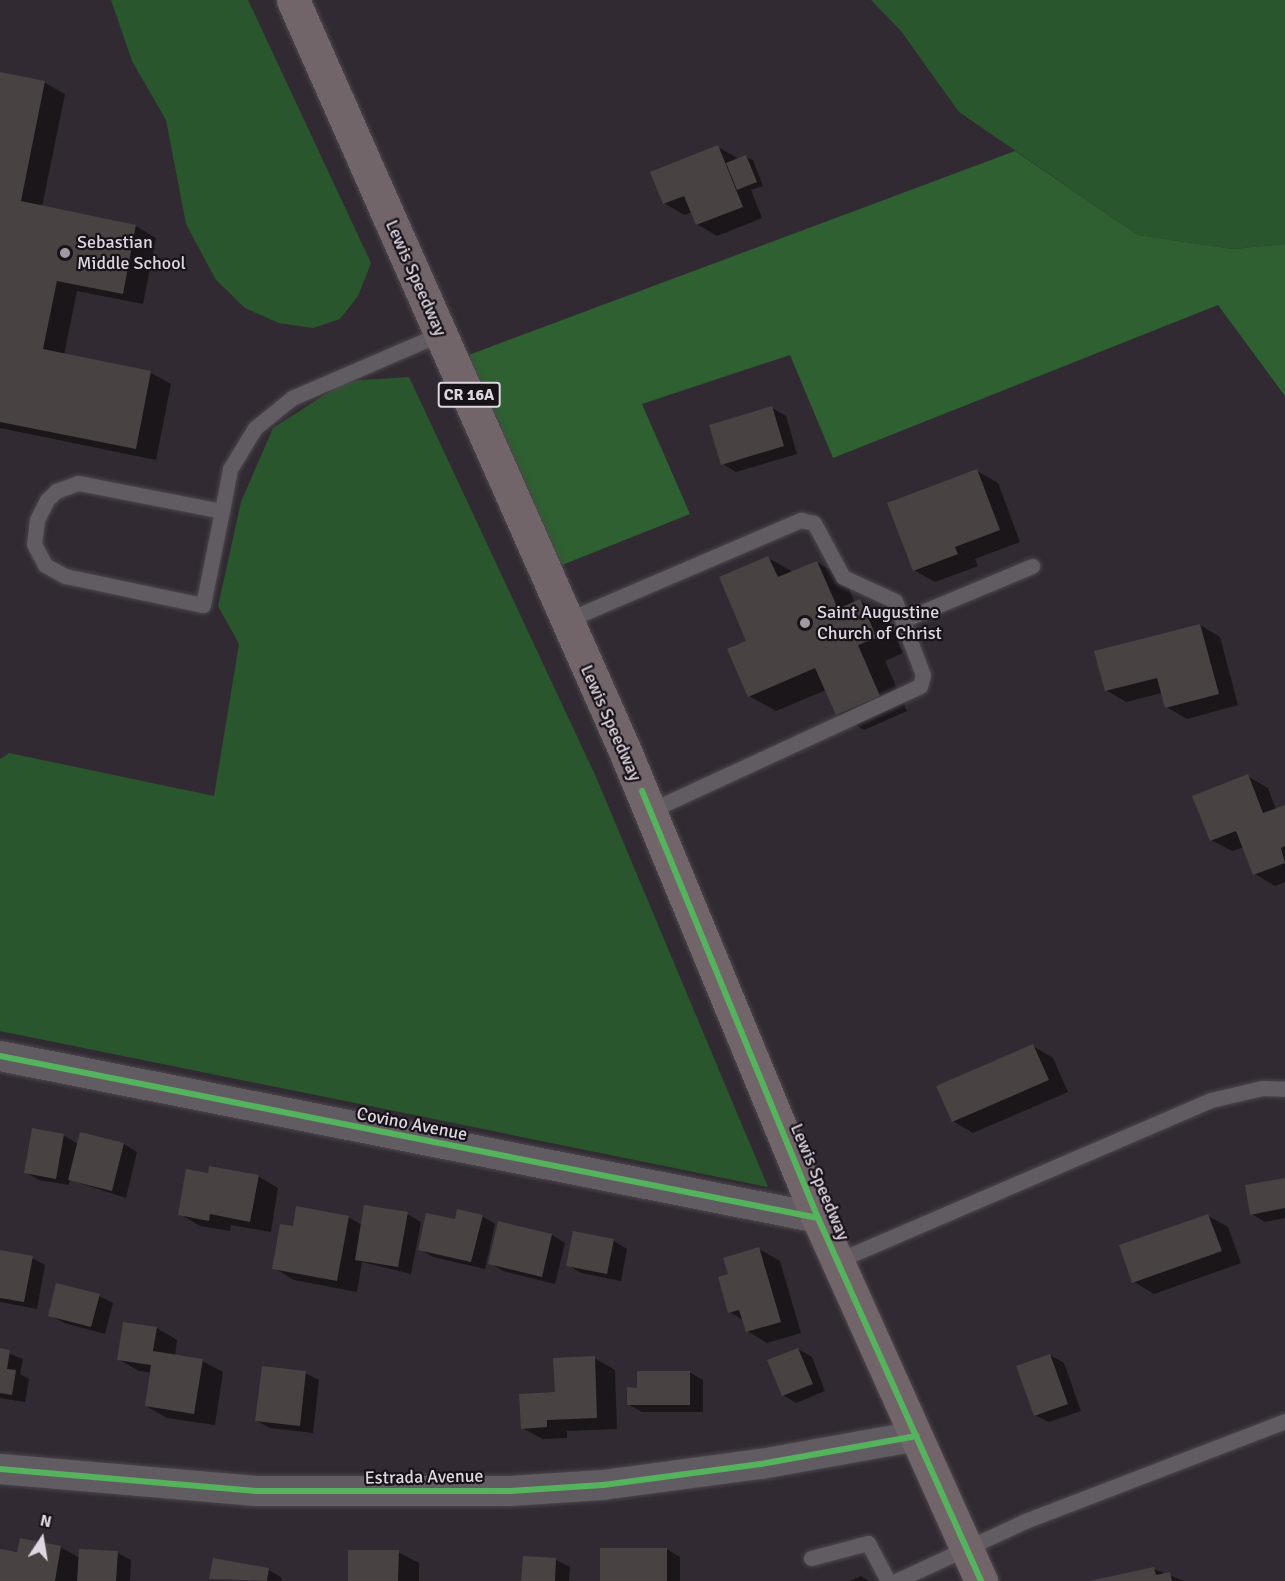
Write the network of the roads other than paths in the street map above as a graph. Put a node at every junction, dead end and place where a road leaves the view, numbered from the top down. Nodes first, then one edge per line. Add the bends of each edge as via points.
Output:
1 (293, 0) edge
2 (440, 334) junction
3 (222, 511) junction
4 (1032, 566) dead end
5 (903, 620) junction
6 (565, 621) junction
7 (650, 810) junction
8 (0, 1056) edge
9 (1285, 1089) edge
10 (818, 1218) junction
11 (837, 1261) junction
12 (1285, 1421) edge
13 (916, 1436) junction
14 (0, 1469) edge
15 (967, 1550) junction
16 (811, 1558) dead end
17 (888, 1581) edge
18 (896, 1581) edge
19 (981, 1581) edge

1 - 2 main road, Lewis Speedway / CR 16A
2 - 3 lane via 292,398 272,412 241,448 230,469
2 - 6 main road, Lewis Speedway / CR 16A
3 - 3 lane via 78,483 56,491 47,500 37,520 34,544 45,565 65,576 203,605
4 - 5 lane
5 - 6 lane via 889,595 843,577 814,523 801,520
5 - 7 lane via 923,675 920,686
6 - 7 main road, Lewis Speedway / CR 16A
7 - 10 main road, Lewis Speedway / CR 16A
8 - 10 street, Covino Avenue
9 - 11 lane via 1262,1088 1211,1100
10 - 11 main road, Lewis Speedway / CR 16A
11 - 13 main road, Lewis Speedway / CR 16A
12 - 15 lane via 1025,1521
13 - 14 street, Estrada Avenue via 760,1464 603,1485 510,1491 256,1491
13 - 15 main road, Lewis Speedway / CR 16A
15 - 18 lane
15 - 19 main road, Lewis Speedway / CR 16A
16 - 17 lane via 868,1543

